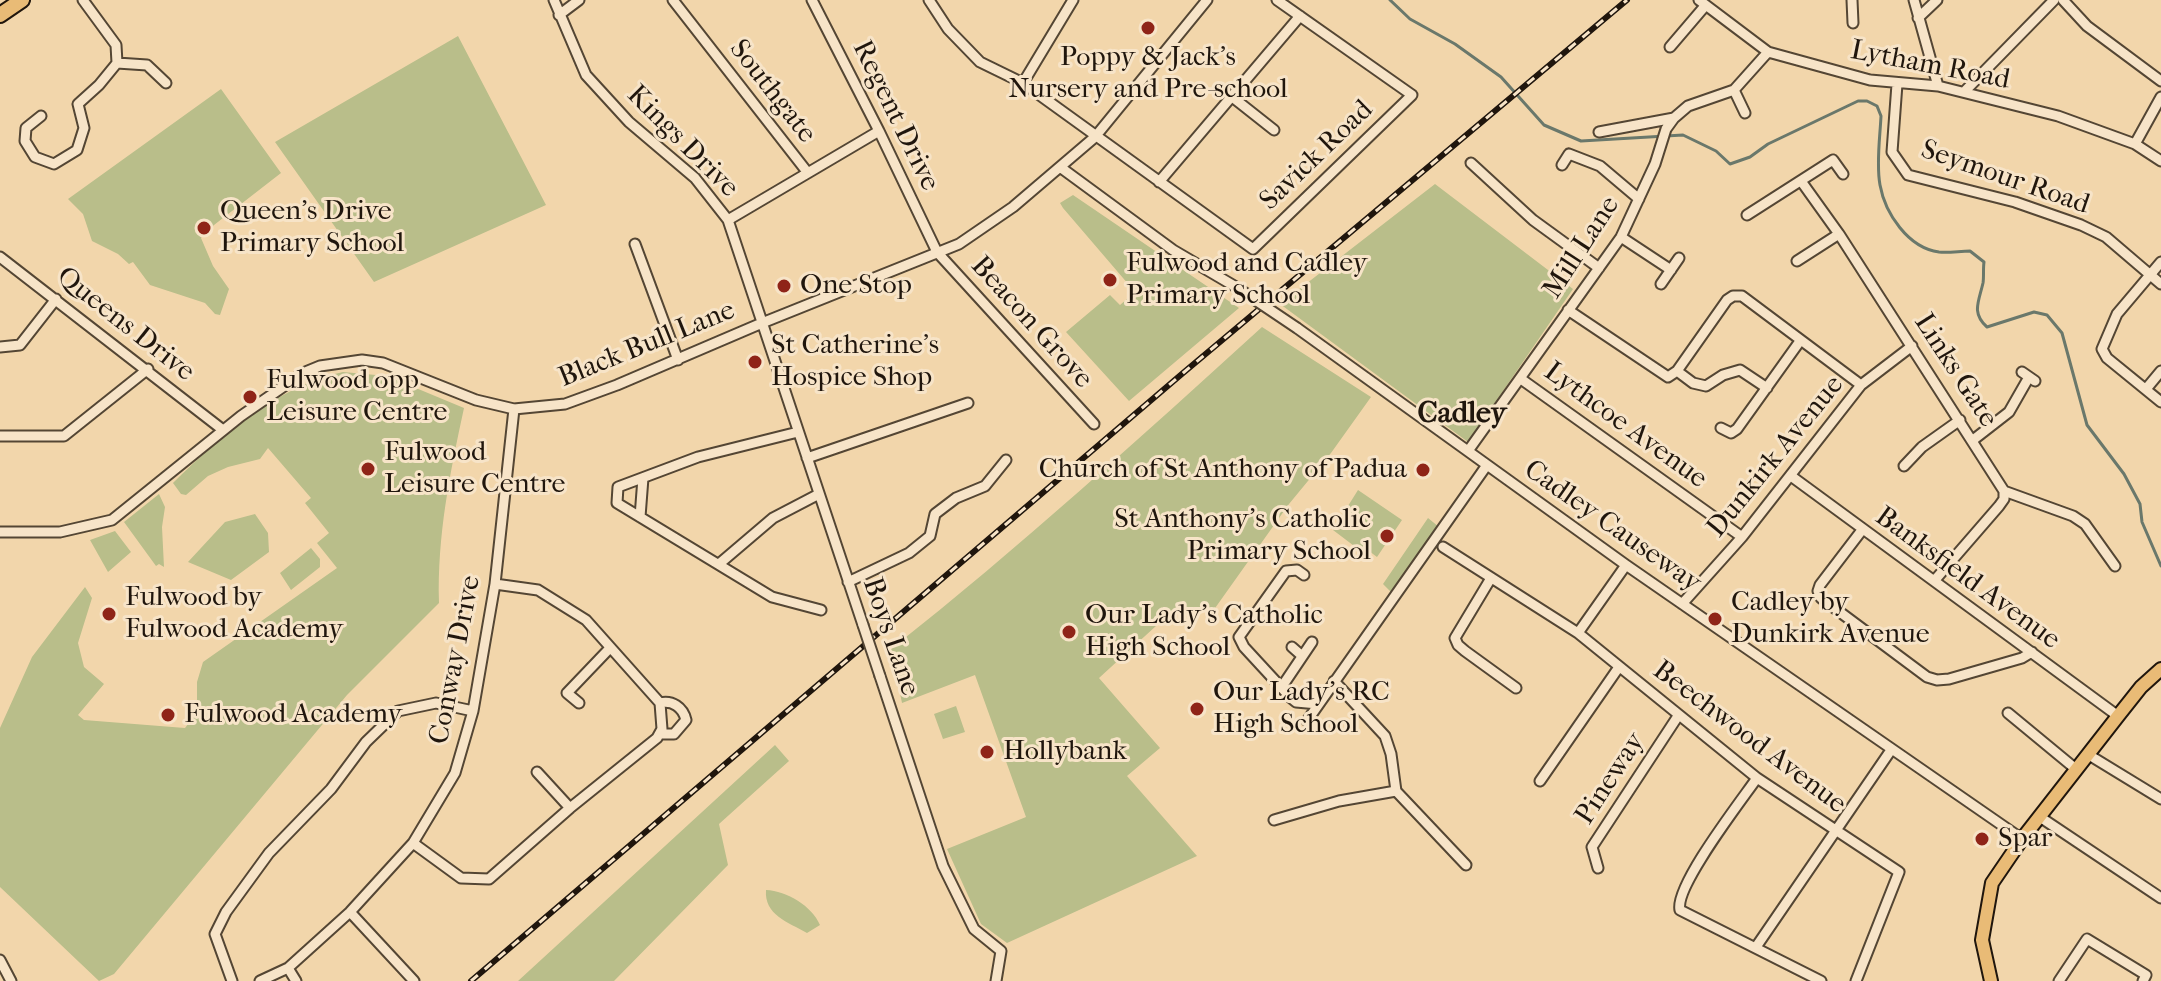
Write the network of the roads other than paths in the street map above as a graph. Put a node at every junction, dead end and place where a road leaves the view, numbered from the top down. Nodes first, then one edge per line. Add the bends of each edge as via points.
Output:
1 (22, 0) edge
2 (83, 0) edge
3 (554, 0) edge
4 (579, 0) edge
5 (673, 0) edge
6 (812, 0) edge
7 (929, 0) edge
8 (1073, 0) edge
9 (1207, 0) edge
10 (1277, 0) edge
11 (1852, 0) edge
12 (1914, 0) edge
13 (1937, 0) edge
14 (2054, 0) edge
15 (2063, 0) edge
16 (1702, 3) edge
17 (0, 15) edge
18 (559, 15) junction
19 (1300, 16) junction
20 (1918, 18) junction
21 (1853, 23) dead end
22 (1670, 47) dead end
23 (1768, 52) junction
24 (117, 63) junction
25 (2161, 81) edge
26 (166, 83) dead end
27 (1023, 83) junction
28 (1897, 84) junction
29 (1938, 86) junction
30 (1734, 90) junction
31 (1964, 92) junction
32 (1231, 96) junction
33 (2161, 97) edge
34 (1745, 113) dead end
35 (41, 116) dead end
36 (1674, 118) junction
37 (1274, 130) dead end
38 (879, 131) junction
39 (1599, 132) dead end
40 (1095, 137) junction
41 (2135, 144) junction
42 (2161, 161) edge
43 (1471, 163) dead end
44 (1562, 165) dead end
45 (1060, 167) junction
46 (808, 173) junction
47 (1843, 174) dead end
48 (1801, 181) junction
49 (1159, 182) junction
50 (1639, 199) junction
51 (1747, 215) dead end
52 (728, 220) junction
53 (1839, 234) junction
54 (1621, 237) junction
55 (635, 244) dead end
56 (937, 252) junction
57 (0, 257) edge
58 (1679, 258) dead end
59 (1797, 261) dead end
60 (2161, 262) edge
61 (1599, 268) junction
62 (1671, 270) junction
63 (2151, 274) junction
64 (1661, 284) dead end
65 (2161, 284) edge
66 (56, 299) junction
67 (1568, 310) junction
68 (762, 323) junction
69 (1804, 344) junction
70 (1912, 346) junction
71 (0, 347) edge
72 (678, 360) junction
73 (148, 369) junction
74 (1677, 371) junction
75 (2161, 371) edge
76 (2029, 376) dead end
77 (1521, 379) junction
78 (1861, 385) junction
79 (1767, 388) junction
80 (2146, 389) junction
81 (2161, 402) edge
82 (968, 403) dead end
83 (514, 409) junction
84 (1960, 420) junction
85 (1094, 424) dead end
86 (1721, 428) dead end
87 (223, 430) junction
88 (798, 432) junction
89 (0, 436) edge
90 (1973, 440) junction
91 (1468, 451) junction
92 (807, 458) junction
93 (1006, 460) dead end
94 (1487, 465) junction
95 (1904, 466) dead end
96 (1791, 476) junction
97 (643, 478) junction
98 (2004, 491) junction
99 (819, 494) junction
100 (640, 517) junction
101 (1862, 530) junction
102 (0, 532) edge
103 (1742, 537) junction
104 (1443, 547) dead end
105 (719, 564) junction
106 (1626, 565) junction
107 (2115, 566) dead end
108 (1304, 575) dead end
109 (1491, 578) junction
110 (1934, 581) junction
111 (848, 582) junction
112 (495, 584) junction
113 (1682, 604) junction
114 (821, 610) dead end
115 (1578, 633) junction
116 (1312, 642) dead end
117 (1292, 647) dead end
118 (610, 648) junction
119 (2032, 652) junction
120 (1301, 655) junction
121 (1619, 667) junction
122 (2161, 669) edge
123 (1334, 681) junction
124 (1281, 688) junction
125 (1516, 688) dead end
126 (579, 703) dead end
127 (660, 703) junction
128 (1318, 704) junction
129 (473, 711) junction
130 (2008, 713) dead end
131 (1678, 716) junction
132 (2118, 716) junction
133 (1307, 721) dead end
134 (660, 734) junction
135 (1891, 750) junction
136 (2089, 755) junction
137 (2077, 770) junction
138 (537, 772) dead end
139 (1541, 774) dead end
140 (1757, 778) junction
141 (1396, 791) junction
142 (2161, 799) edge
143 (570, 808) junction
144 (2040, 817) junction
145 (1284, 829) dead end
146 (1836, 830) junction
147 (2022, 839) junction
148 (413, 843) junction
149 (1465, 866) dead end
150 (1598, 868) dead end
151 (2161, 898) edge
152 (350, 912) junction
153 (1756, 947) junction
154 (0, 960) edge
155 (288, 968) junction
156 (11, 981) edge
157 (232, 981) edge
158 (260, 981) edge
159 (296, 981) edge
160 (414, 981) edge
161 (996, 981) edge
162 (1821, 981) edge
163 (1856, 981) edge
164 (1991, 981) edge
165 (2059, 981) edge
166 (2143, 981) edge

1 - 17 highway
2 - 24 street via 116,45
3 - 18 street, Kings Drive
4 - 18 street
5 - 46 street, Southgate
6 - 38 street, Regent Drive
7 - 27 street via 980,62
8 - 27 street
9 - 40 street, Black Bull Lane
10 - 19 street
11 - 21 street
12 - 20 street
13 - 20 street
14 - 31 street
15 - 25 street via 2087,26
16 - 22 street
16 - 23 street, Lytham Road
18 - 52 street, Kings Drive via 586,75 629,122 695,178
19 - 32 street
19 - 49 street, Savick Road via 1412,95 1253,249
20 - 29 street
23 - 28 street, Lytham Road
23 - 30 street, Mill Lane
24 - 26 street via 147,65
24 - 35 street via 78,104 84,128 77,150 54,164 35,157 25,141 26,128
27 - 40 street
28 - 29 street, Lytham Road
28 - 63 street, Seymour Road via 1892,152 1908,175 2081,225 2106,237
29 - 31 street, Lytham Road
30 - 34 street
30 - 36 street, Mill Lane via 1688,106
31 - 41 street, Lytham Road via 2058,116
32 - 37 street
32 - 49 street
33 - 41 street
36 - 39 street
36 - 50 street, Mill Lane
38 - 46 street
38 - 56 street, Regent Drive
40 - 45 street, Black Bull Lane
40 - 49 street
41 - 42 street, Lytham Road
43 - 61 street via 1533,220
44 - 50 street via 1569,154 1600,166
45 - 56 street, Black Bull Lane via 987,226
45 - 91 street, Cadley Causeway, bridge
46 - 52 street
47 - 48 street via 1833,160
48 - 51 street
48 - 53 street, Links Gate
50 - 54 street, Mill Lane
52 - 68 street, Kings Drive
53 - 59 street
53 - 70 street, Links Gate
54 - 61 street, Mill Lane
54 - 62 street
55 - 72 street
56 - 68 street, Black Bull Lane
56 - 85 street, Beacon Grove
57 - 66 street, Queens Drive
58 - 62 street
60 - 63 street
61 - 67 street, Mill Lane
62 - 64 street
63 - 65 street, Seymour Road
63 - 80 street via 2117,314 2102,345 2107,358
66 - 71 street via 20,345
66 - 73 street, Queens Drive
67 - 74 street via 1664,376
67 - 77 street, Mill Lane
68 - 72 street, Black Bull Lane
68 - 88 street, Boys Lane
69 - 74 street via 1737,295 1727,300
69 - 78 street
69 - 79 street
70 - 78 street, Dunkirk Avenue
70 - 84 street, Links Gate
72 - 83 street, Black Bull Lane via 565,404
73 - 87 street, Queens Drive
73 - 89 street via 64,436
74 - 79 street via 1706,386 1740,370
75 - 80 street
76 - 90 street via 2009,412
77 - 91 street, Mill Lane
77 - 103 street, Lythcoe Avenue
78 - 96 street, Dunkirk Avenue
79 - 86 street via 1737,429 1731,433
80 - 81 street
82 - 92 street
83 - 87 street, Black Bull Lane via 476,400 383,363 342,361 303,373
83 - 112 street, Conway Drive
84 - 90 street, Links Gate
84 - 95 street
87 - 102 street, Black Bull Lane via 112,520 60,532
88 - 92 street, Boys Lane
88 - 97 street via 698,457
90 - 98 street, Links Gate
91 - 94 street, Cadley Causeway
92 - 99 street, Boys Lane
93 - 111 street via 985,486 935,514 930,536 909,553
94 - 106 street, Cadley Causeway
94 - 123 street
96 - 101 street, Banksfield Avenue
96 - 103 street, Dunkirk Avenue
97 - 100 street
97 - 100 street via 618,487 617,503
98 - 107 street via 2085,524
98 - 110 street via 1999,506
99 - 105 street via 773,518
99 - 111 street, Boys Lane
100 - 105 street
101 - 110 street, Banksfield Avenue
101 - 119 street via 1820,585 1821,598 1927,677 1949,679
103 - 113 street, Dunkirk Avenue
104 - 109 street, Beechwood Avenue
105 - 114 street via 772,597
106 - 113 street, Cadley Causeway
106 - 115 street
108 - 124 street via 1286,571 1239,637
109 - 115 street, Beechwood Avenue
109 - 125 street via 1455,638
110 - 119 street, Banksfield Avenue
111 - 161 street, Boys Lane, bridge via 943,866 974,929 1001,951
112 - 118 street via 538,590 586,620
112 - 129 street, Conway Drive
113 - 135 street, Cadley Causeway
115 - 121 street, Beechwood Avenue
116 - 120 street
117 - 120 street
118 - 126 street via 567,693
118 - 127 street
119 - 132 street, Banksfield Avenue
120 - 124 street
121 - 131 street, Beechwood Avenue
121 - 139 street
122 - 132 main road
123 - 128 street
123 - 141 street via 1385,736
124 - 128 street via 1296,702
127 - 134 street
127 - 134 street via 676,704 686,720 674,734
128 - 133 street
129 - 148 street, Conway Drive via 455,773
129 - 157 street via 436,703 398,711 366,742 331,789 269,853 226,912 215,934
130 - 137 street
131 - 140 street, Beechwood Avenue
131 - 150 street, Pineway via 1587,848
132 - 136 main road
134 - 143 street
135 - 146 street
135 - 147 street, Cadley Causeway
136 - 137 main road
136 - 142 street
137 - 144 main road
138 - 143 street
140 - 146 street, Beechwood Avenue
140 - 153 street via 1689,876 1678,905 1685,915
141 - 145 street via 1277,819
141 - 149 street
143 - 148 street via 489,879 461,878
144 - 147 main road
144 - 151 street
146 - 153 street
146 - 163 street, Beechwood Avenue via 1899,872
147 - 164 main road via 1992,883 1982,940
148 - 152 street, Conway Drive
152 - 155 street, Conway Drive
152 - 160 street
153 - 162 street
154 - 156 street
155 - 158 street, Conway Drive
155 - 159 street
165 - 166 street via 2087,939 2146,975

